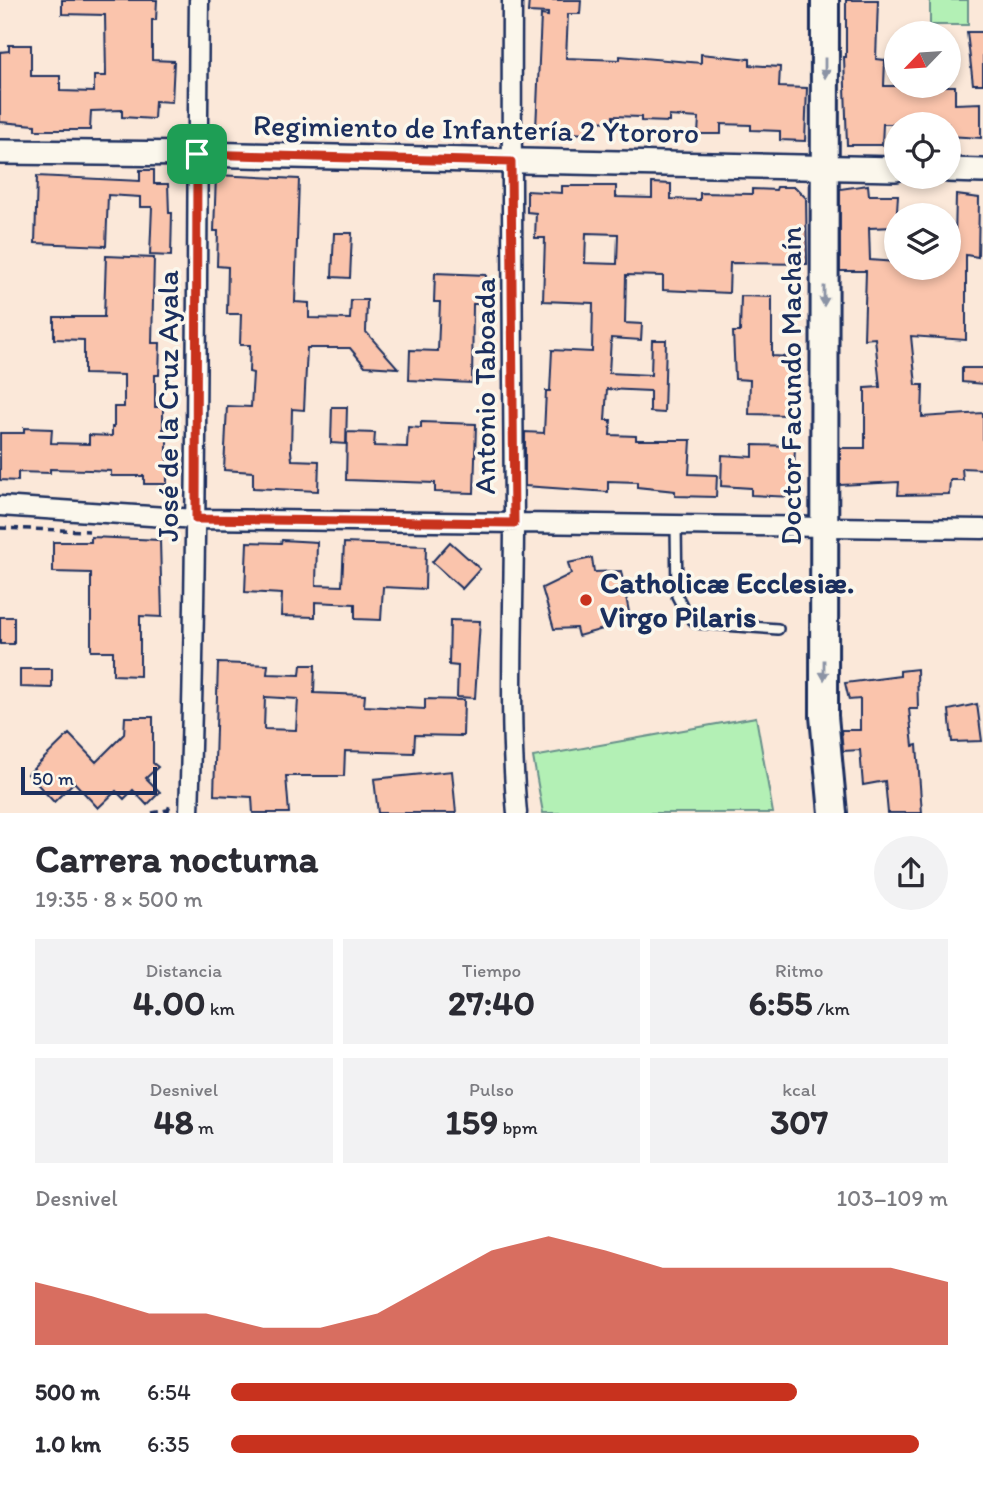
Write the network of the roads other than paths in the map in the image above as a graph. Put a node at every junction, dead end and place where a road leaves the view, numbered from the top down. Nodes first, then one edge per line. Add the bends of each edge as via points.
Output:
1 (199, 0) edge
2 (512, 0) edge
3 (825, 0) edge
4 (0, 152) edge
5 (197, 154) junction
6 (511, 162) junction
7 (825, 167) junction
8 (884, 169) edge
9 (961, 170) edge
10 (983, 171) edge
11 (0, 506) edge
12 (196, 519) junction
13 (514, 523) junction
14 (676, 525) junction
15 (824, 527) junction
16 (983, 529) edge
17 (778, 629) dead end
18 (189, 813) edge
19 (517, 813) edge
20 (833, 813) edge

1 - 5 street, José de la Cruz Ayala
2 - 6 street, Antonio Taboada
3 -> 7 main road, Doctor Facundo Machaín
4 - 5 street, Regimiento de Infantería 2 Ytororo
5 - 6 street, Regimiento de Infantería 2 Ytororo
5 - 12 street, José de la Cruz Ayala
6 - 7 street, Regimiento de Infantería 2 Ytororo
6 - 13 street, Antonio Taboada
7 - 8 street, Regimiento de Infantería 2 Ytororo
7 -> 15 main road, Doctor Facundo Machaín
9 - 10 street
11 - 12 street
12 - 13 street
12 - 18 street, José de la Cruz Ayala
13 - 14 street
13 - 19 street, Antonio Taboada via 511,737
14 - 15 street
14 - 17 lane via 677,596 686,613 696,623
15 - 16 street
15 -> 20 main road, Doctor Facundo Machaín via 824,716

